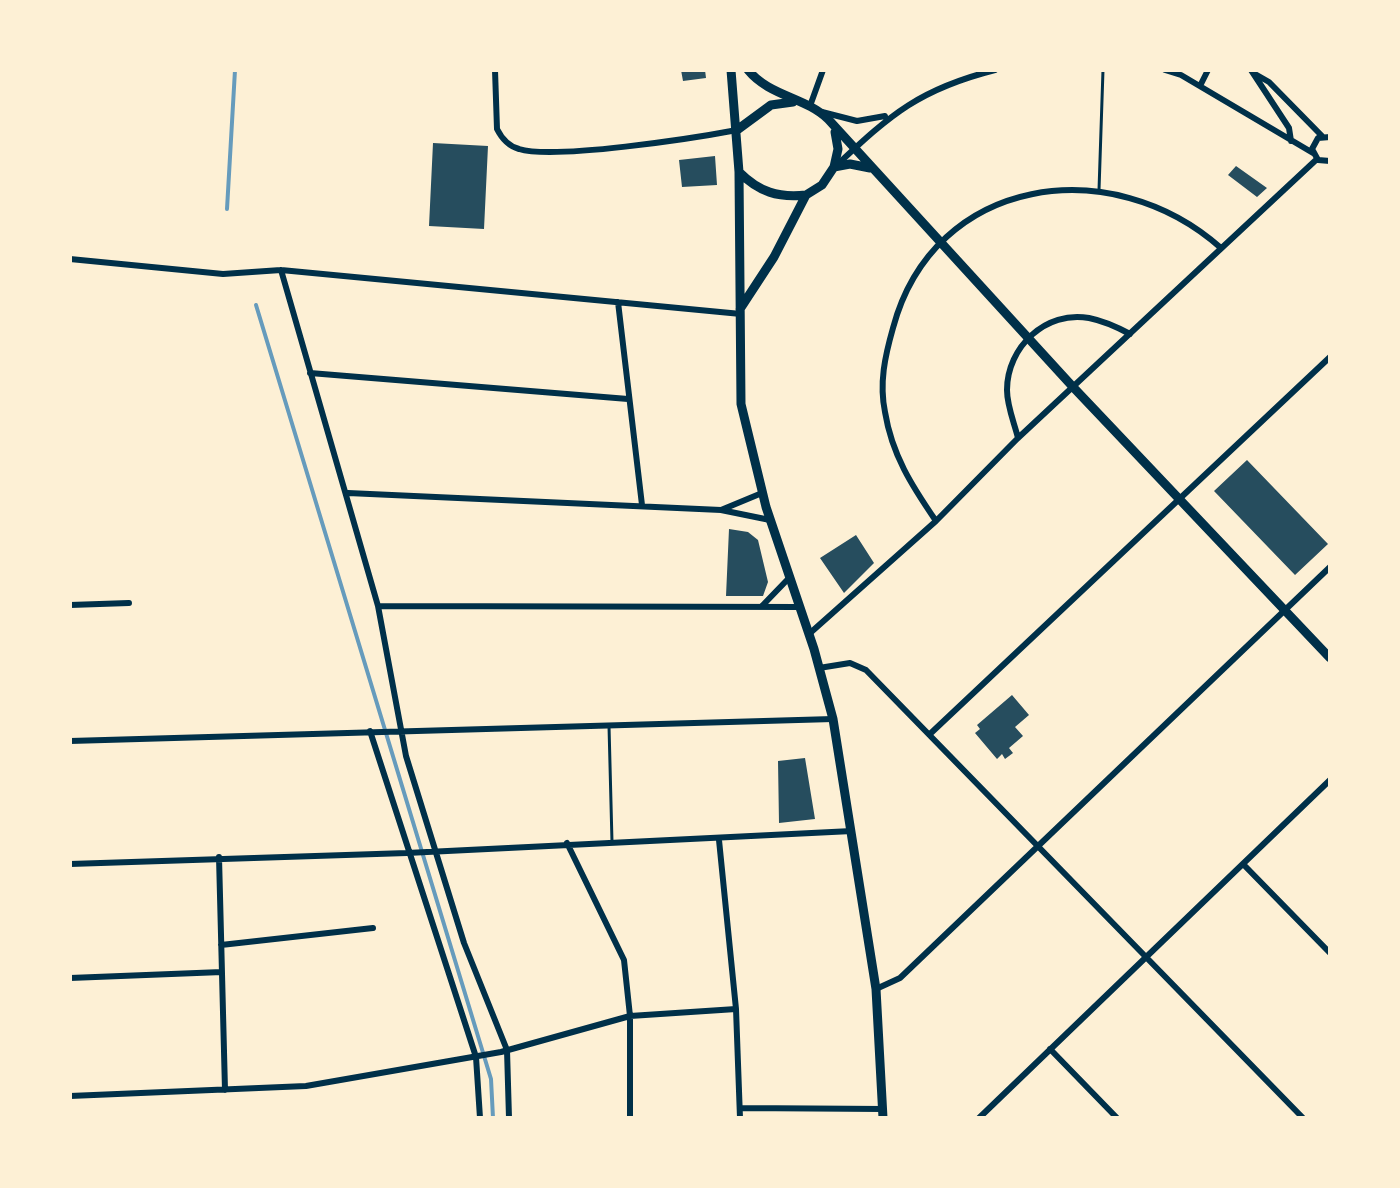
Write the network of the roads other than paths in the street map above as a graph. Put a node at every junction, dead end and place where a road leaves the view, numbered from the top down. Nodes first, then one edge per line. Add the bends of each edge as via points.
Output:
1 (495, 70) edge
2 (731, 70) edge
3 (748, 70) edge
4 (823, 70) edge
5 (995, 70) edge
6 (1103, 70) edge
7 (1165, 70) edge
8 (1208, 70) edge
9 (1253, 72) edge
10 (1200, 86) junction
11 (805, 104) junction
12 (820, 112) junction
13 (889, 116) junction
14 (834, 129) junction
15 (737, 130) junction
16 (1327, 135) edge
17 (1291, 141) junction
18 (853, 150) junction
19 (1315, 156) junction
20 (1330, 161) edge
21 (834, 167) junction
22 (870, 168) junction
23 (739, 172) junction
24 (1099, 190) junction
25 (806, 195) junction
26 (940, 243) junction
27 (1221, 248) junction
28 (70, 259) edge
29 (281, 270) junction
30 (618, 302) junction
31 (740, 312) junction
32 (1130, 334) junction
33 (1027, 337) junction
34 (1330, 357) edge
35 (310, 373) junction
36 (1073, 387) junction
37 (628, 399) junction
38 (1018, 438) junction
39 (348, 493) junction
40 (762, 493) junction
41 (1182, 499) junction
42 (642, 505) junction
43 (721, 510) junction
44 (770, 520) junction
45 (936, 521) junction
46 (1330, 567) edge
47 (789, 578) junction
48 (129, 603) dead end
49 (70, 605) edge
50 (378, 606) junction
51 (762, 606) junction
52 (799, 607) junction
53 (1287, 609) junction
54 (809, 634) junction
55 (1330, 658) edge
56 (819, 668) junction
57 (833, 719) junction
58 (609, 723) junction
59 (372, 731) junction
60 (396, 731) junction
61 (931, 733) junction
62 (70, 741) edge
63 (1330, 780) edge
64 (852, 831) junction
65 (719, 840) junction
66 (612, 842) junction
67 (567, 843) junction
68 (1038, 845) junction
69 (433, 852) junction
70 (411, 853) junction
71 (219, 857) junction
72 (70, 864) edge
73 (1243, 864) junction
74 (373, 928) dead end
75 (221, 945) junction
76 (1330, 953) edge
77 (1146, 958) junction
78 (222, 972) junction
79 (70, 978) edge
80 (876, 989) junction
81 (736, 1009) junction
82 (630, 1016) junction
83 (1050, 1049) junction
84 (504, 1051) junction
85 (480, 1056) junction
86 (225, 1090) junction
87 (70, 1096) edge
88 (740, 1108) junction
89 (883, 1113) edge
90 (480, 1118) edge
91 (509, 1118) edge
92 (630, 1118) edge
93 (740, 1118) edge
94 (979, 1118) edge
95 (1117, 1118) edge
96 (1303, 1118) edge

1 - 15 street via 497,129 517,149 554,152
2 - 15 main road
3 - 11 main road via 768,87
4 - 11 street
5 - 13 street via 939,88
6 - 24 lane
7 - 10 street
8 - 10 street
9 - 16 street
9 - 17 street via 1289,128
10 - 17 street
11 - 12 main road
11 - 15 main road via 771,105
12 - 13 street via 857,121
12 - 14 main road
13 - 18 street
14 - 18 main road
14 - 21 main road
15 - 23 main road
16 - 19 street via 1313,144
17 - 19 street
18 - 21 street
18 - 22 main road
19 - 20 street
19 - 27 street
21 - 22 main road
21 - 25 main road via 822,185
22 - 26 main road
23 - 25 main road via 762,191
23 - 31 main road
24 - 26 street via 1013,197 981,212
24 - 27 street via 1158,206
25 - 31 main road
26 - 33 main road
26 - 45 street via 911,280 899,306 882,371 894,450
27 - 32 street
28 - 29 street via 223,274
29 - 30 street
29 - 35 street
30 - 31 street
30 - 37 street
31 - 40 main road via 741,404
32 - 33 street via 1086,317 1050,322
32 - 36 street
33 - 36 main road
33 - 38 street via 1013,360 1007,390
34 - 41 street
35 - 37 street
35 - 39 street
36 - 38 street
36 - 41 main road
37 - 42 street
38 - 45 street
39 - 42 street
39 - 50 street
40 - 43 street
40 - 44 main road
41 - 53 main road
41 - 61 street
42 - 43 street
43 - 44 street
44 - 47 main road
45 - 54 street
46 - 53 street
47 - 51 street
47 - 52 main road
48 - 49 street
50 - 51 street
50 - 60 street
51 - 52 street
52 - 54 main road
53 - 55 main road
53 - 68 street
54 - 56 main road
56 - 57 main road
56 - 61 street via 843,662 858,665
57 - 58 street
57 - 64 main road
58 - 60 street
58 - 66 lane
59 - 60 street
59 - 62 street
59 - 70 street
60 - 69 street
61 - 68 street
63 - 73 street
64 - 65 street
64 - 80 main road
65 - 66 street
65 - 81 street
66 - 67 street
67 - 69 street
67 - 82 street via 622,950
68 - 77 street
68 - 80 street via 900,978
69 - 70 street
69 - 84 street
70 - 71 street
70 - 85 street
71 - 72 street
71 - 75 street
73 - 76 street
73 - 77 street
74 - 75 street
75 - 78 street
77 - 83 street
77 - 96 street
78 - 79 street
78 - 86 street
80 - 89 main road
81 - 82 street
81 - 88 street
82 - 84 street
82 - 92 street
83 - 94 street
83 - 95 street
84 - 85 street
84 - 91 street
85 - 86 street via 306,1086
85 - 90 street
86 - 87 street
88 - 89 street
88 - 93 street

